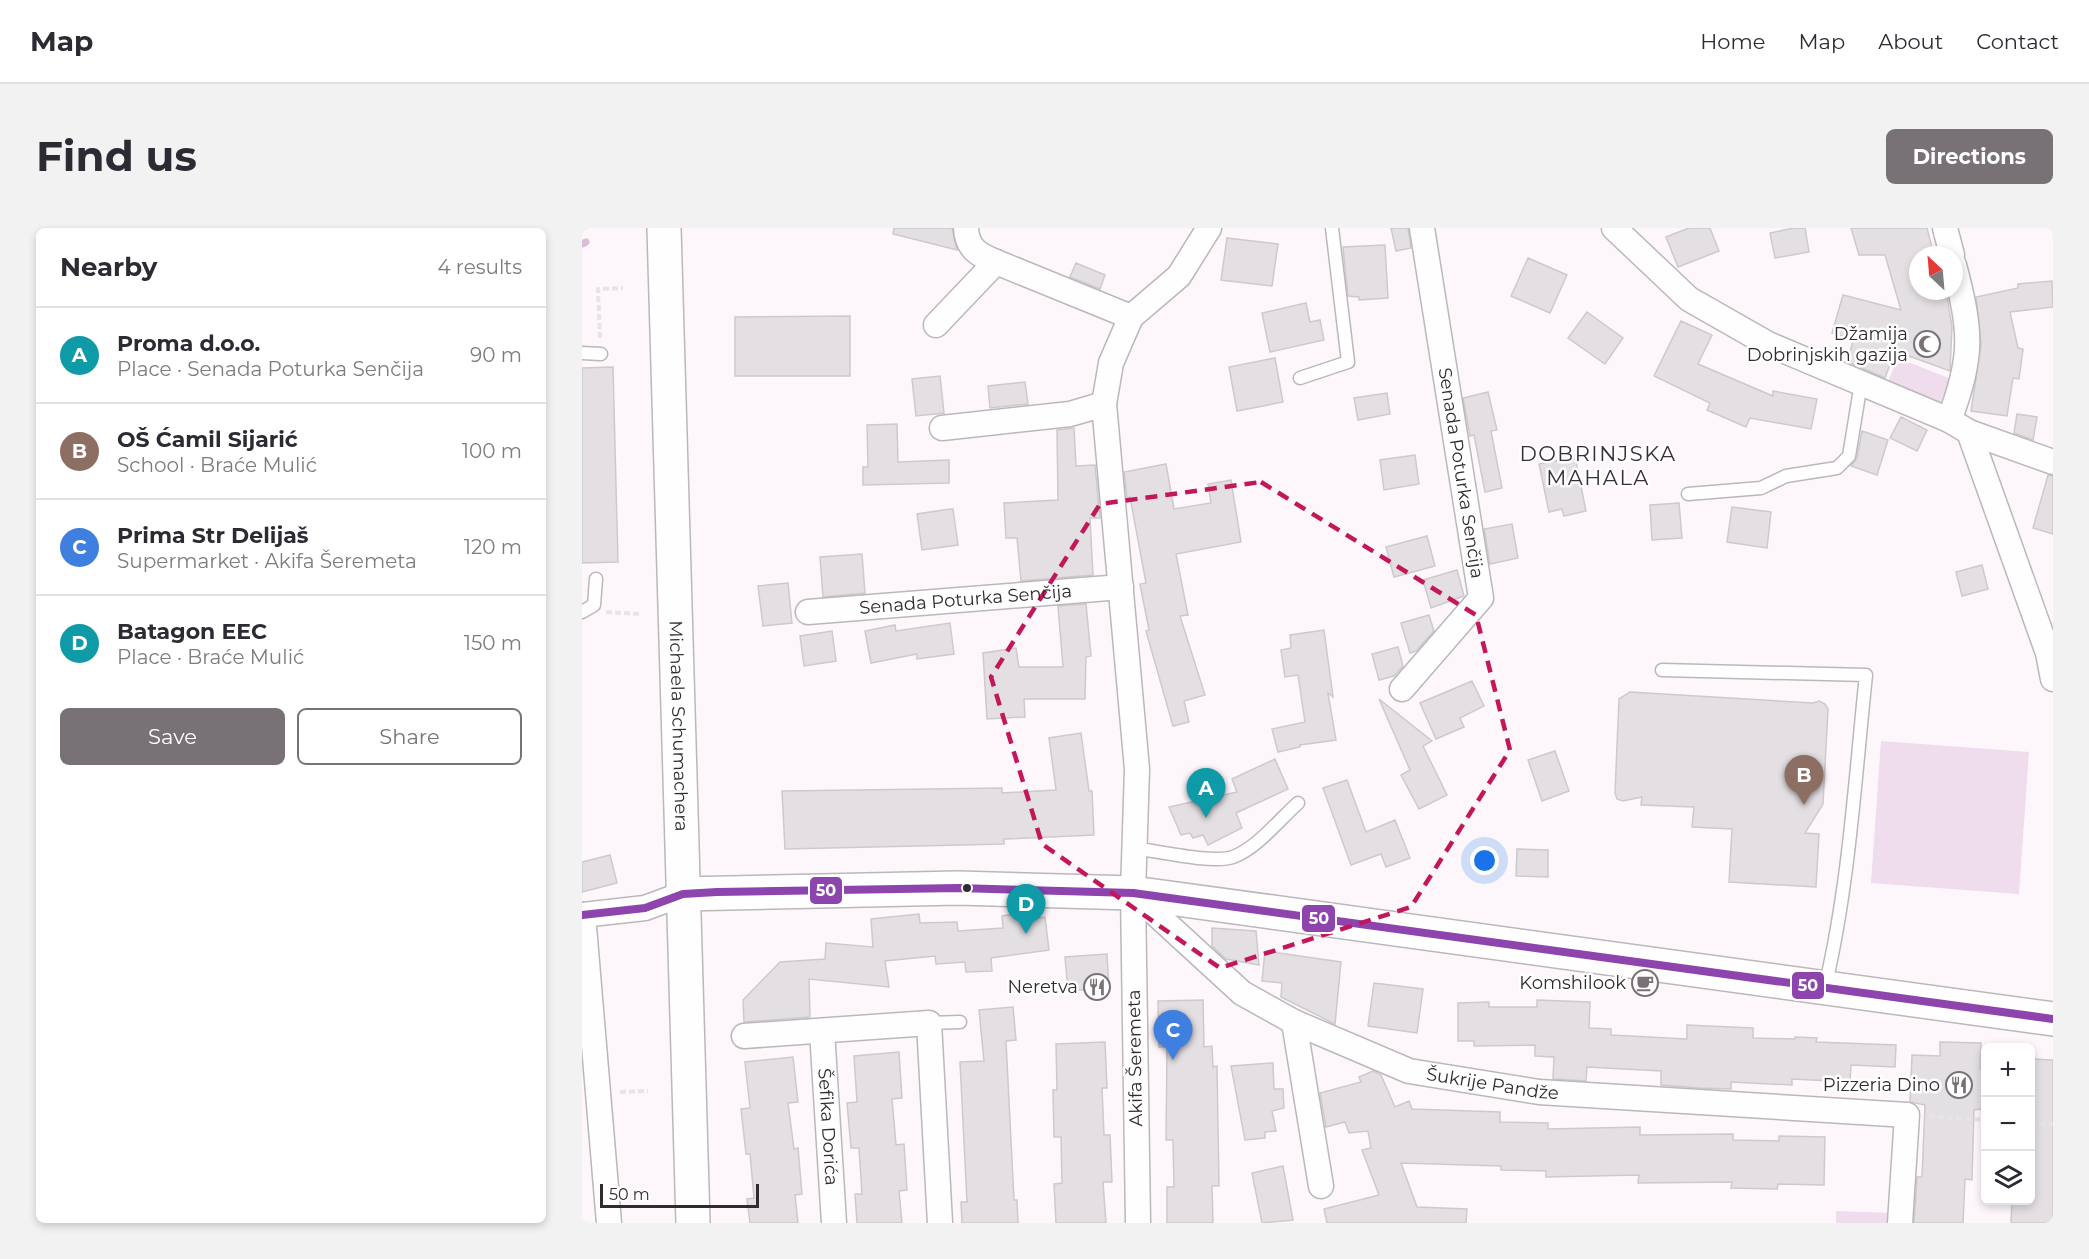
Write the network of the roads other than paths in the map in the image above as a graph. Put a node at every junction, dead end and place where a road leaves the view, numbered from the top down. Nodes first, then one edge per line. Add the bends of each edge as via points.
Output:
1 (966, 228) edge
2 (1209, 228) edge
3 (1332, 228) edge
4 (1422, 228) edge
5 (1614, 228) edge
6 (1945, 228) edge
7 (662, 231) edge
8 (1950, 246) edge
9 (996, 262) junction
10 (1963, 300) edge
11 (1131, 317) junction
12 (936, 325) dead end
13 (582, 353) edge
14 (601, 354) road end
15 (1300, 378) dead end
16 (1861, 383) junction
17 (1104, 404) junction
18 (1959, 426) junction
19 (942, 428) dead end
20 (2053, 462) edge
21 (1688, 494) dead end
22 (596, 579) dead end
23 (1121, 587) junction
24 (585, 612) edge
25 (808, 612) dead end
26 (1662, 670) dead end
27 (2053, 680) edge
28 (1402, 689) dead end
29 (1298, 803) dead end
30 (1134, 848) junction
31 (1133, 893) junction
32 (683, 894) junction
33 (582, 915) edge
34 (1825, 988) junction
35 (2053, 1019) edge
36 (960, 1022) dead end
37 (1294, 1022) junction
38 (929, 1023) junction
39 (822, 1031) junction
40 (744, 1036) dead end
41 (590, 1095) edge
42 (1321, 1186) dead end
43 (609, 1223) edge
44 (693, 1223) edge
45 (834, 1223) edge
46 (940, 1223) edge
47 (1138, 1223) edge
48 (1900, 1223) edge

1 - 9 street via 970,246 977,254
2 - 11 street via 1179,276
3 - 15 lane via 1348,362
4 - 28 street, Senada Poturka Senčija via 1481,598
5 - 16 street via 1689,299 1768,344
6 - 8 street
7 - 32 street, Michaela Schumachera
9 - 11 street
9 - 12 street
10 - 18 street via 1969,336
11 - 17 street via 1111,363
13 - 14 lane
16 - 18 street
16 - 21 lane via 1849,456 1837,468 1786,476 1761,488
17 - 19 street via 1070,414
17 - 23 street
18 - 20 street
18 - 27 street via 2048,653
22 - 24 lane via 594,605
23 - 25 street, Senada Poturka Senčija
23 - 30 street via 1137,770
26 - 34 lane via 1866,675 1842,888
29 - 30 lane via 1256,842 1233,857 1218,859
30 - 31 street
31 - 32 street via 958,888
31 - 34 street
31 - 37 street, Šukrije Pandže via 1242,993
31 - 47 street, Akifa Šeremeta
32 - 33 street via 645,908
32 - 44 street, Michaela Schumachera
33 - 41 street
34 - 35 street
36 - 38 lane
37 - 42 street
37 - 48 street, Šukrije Pandže via 1409,1071 1459,1081 1539,1092 1907,1115
38 - 39 street
38 - 46 street
39 - 40 street
39 - 45 street, Šefika Dorića
41 - 43 street

